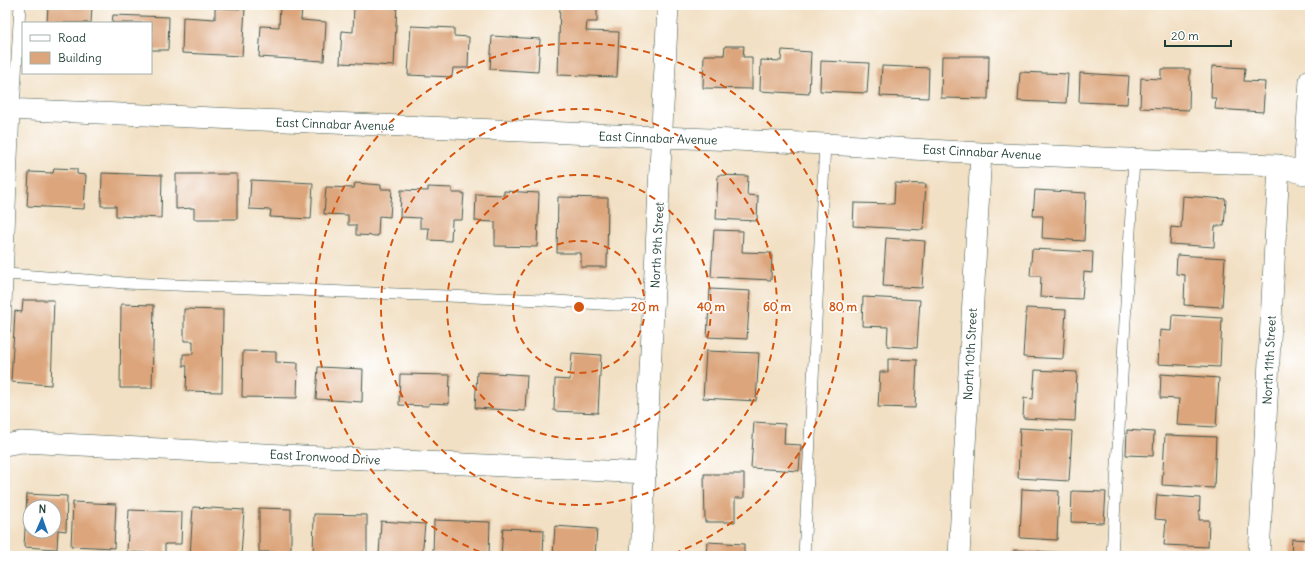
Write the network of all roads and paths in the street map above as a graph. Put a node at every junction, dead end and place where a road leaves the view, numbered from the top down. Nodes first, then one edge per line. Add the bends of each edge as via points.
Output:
1 (20, 5) edge
2 (668, 5) edge
3 (1310, 80) edge
4 (9, 109) edge
5 (662, 138) junction
6 (825, 144) junction
7 (981, 153) junction
8 (1134, 159) junction
9 (1279, 165) junction
10 (1307, 174) edge
11 (7, 274) junction
12 (653, 306) junction
13 (5, 329) edge
14 (5, 445) edge
15 (646, 473) junction
16 (641, 556) edge
17 (804, 556) edge
18 (959, 556) edge
19 (1112, 556) edge
20 (1259, 556) edge

1 - 4 lane
2 - 5 street, North 9th Street
3 - 10 street
4 - 5 street, East Cinnabar Avenue
4 - 11 lane
5 - 6 street, East Cinnabar Avenue
5 - 12 street, North 9th Street
6 - 7 street, East Cinnabar Avenue
6 - 17 lane
7 - 8 street, East Cinnabar Avenue
7 - 18 street, North 10th Street
8 - 9 street, East Cinnabar Avenue
8 - 19 lane
9 - 10 street, East Cinnabar Avenue
9 - 20 street, North 11th Street
11 - 12 lane via 125,283
11 - 13 lane
12 - 15 street, North 9th Street
14 - 15 street, East Ironwood Drive via 21,442
15 - 16 street, North 9th Street

